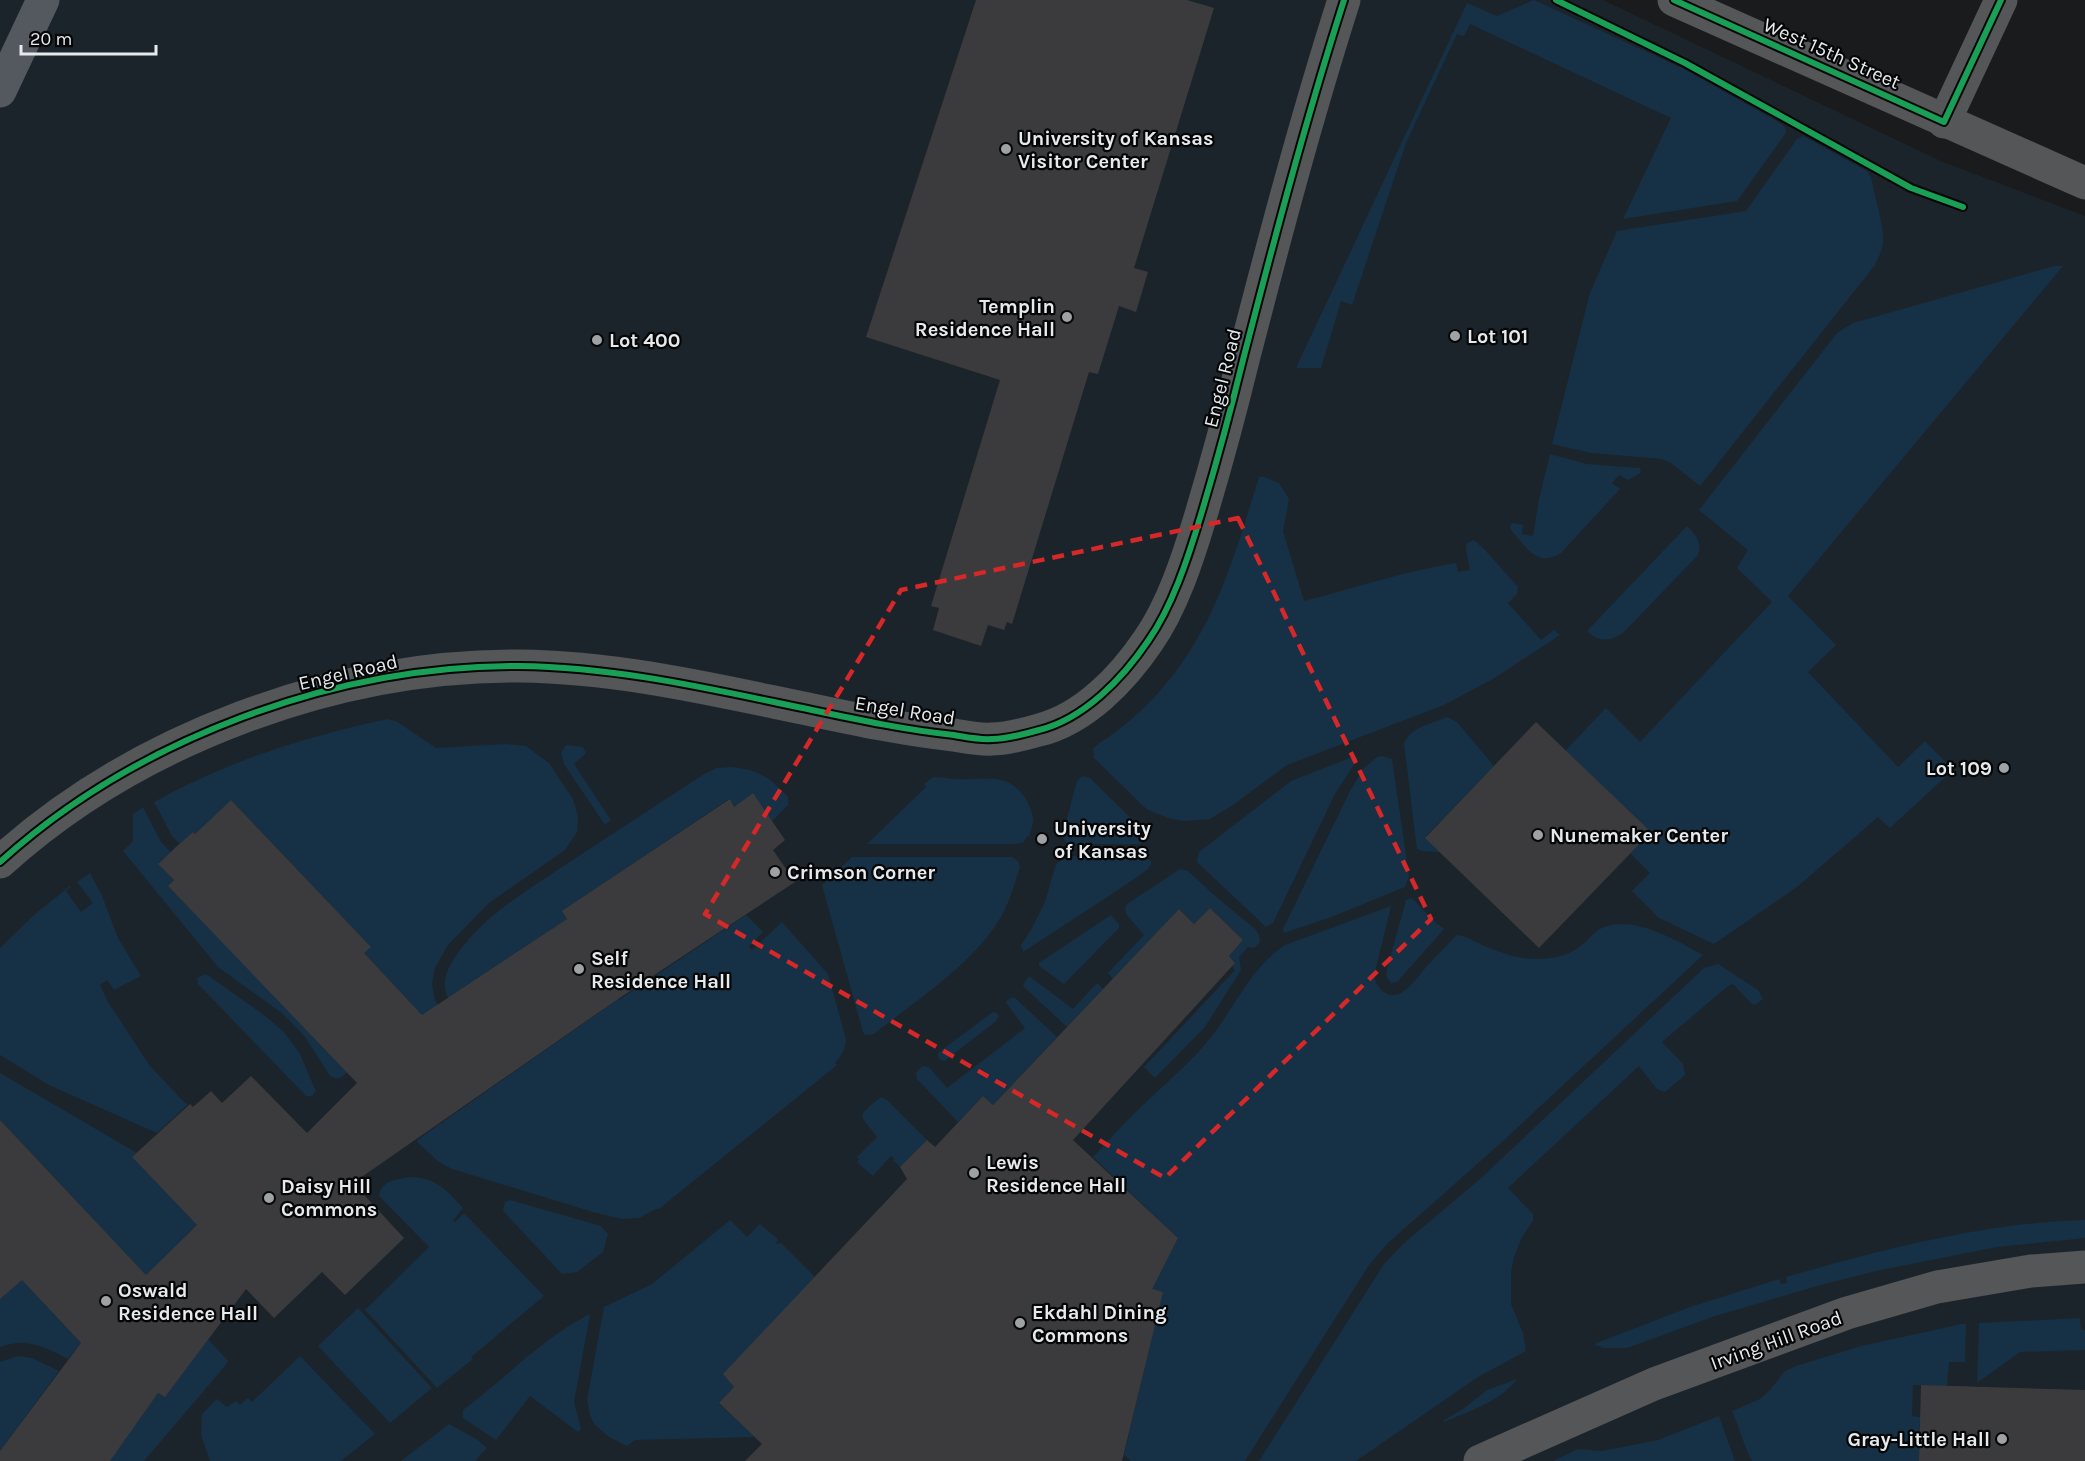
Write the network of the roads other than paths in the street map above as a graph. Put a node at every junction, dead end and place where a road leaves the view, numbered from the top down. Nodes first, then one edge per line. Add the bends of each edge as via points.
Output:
1 (43, 0) edge
2 (1344, 0) edge
3 (1674, 0) edge
4 (2001, 0) edge
5 (0, 91) edge
6 (1944, 122) junction
7 (2085, 183) edge
8 (0, 862) edge
9 (2085, 1267) edge
10 (1480, 1461) edge

1 - 5 highway
2 - 8 street, Engel Road via 1315,93 1224,439 1181,576 1150,640 1105,693 1074,715 1043,730 992,740 882,725 590,669 516,666 378,679 235,720 164,750 93,793 23,841
3 - 6 street, West 15th Street
4 - 6 street
6 - 7 street, West 15th Street
9 - 10 street, Irving Hill Road via 2031,1271 1937,1287 1847,1313 1654,1384

